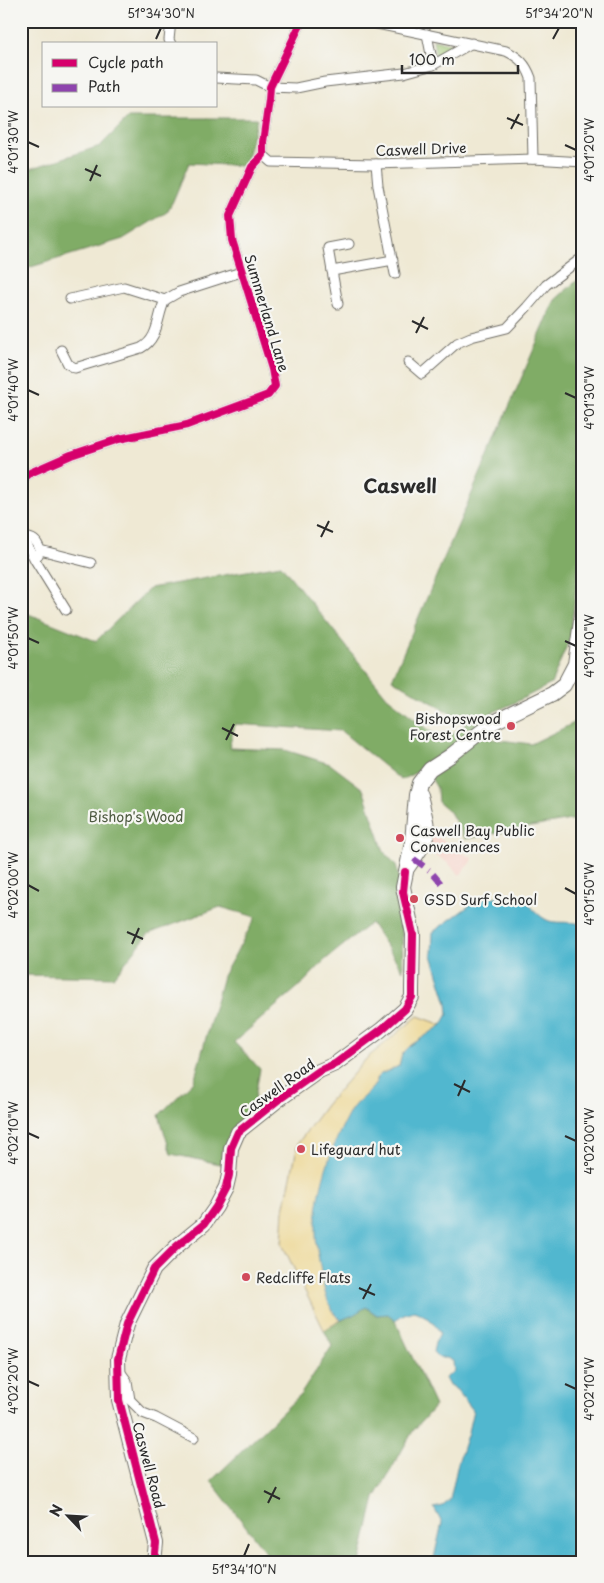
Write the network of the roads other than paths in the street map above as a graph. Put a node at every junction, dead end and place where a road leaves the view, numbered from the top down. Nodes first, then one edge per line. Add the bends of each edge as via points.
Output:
1 (171, 21) edge
2 (302, 21) edge
3 (363, 21) edge
4 (427, 34) junction
5 (170, 42) edge
6 (472, 43) junction
7 (433, 65) junction
8 (218, 78) edge
9 (270, 87) junction
10 (263, 155) junction
11 (533, 159) junction
12 (583, 162) edge
13 (376, 164) junction
14 (349, 244) dead end
15 (583, 257) edge
16 (393, 260) junction
17 (332, 271) junction
18 (241, 272) junction
19 (395, 274) dead end
20 (70, 299) dead end
21 (165, 300) junction
22 (338, 304) dead end
23 (61, 350) dead end
24 (408, 362) dead end
25 (21, 481) edge
26 (22, 535) edge
27 (40, 550) junction
28 (35, 560) junction
29 (91, 563) dead end
30 (583, 607) edge
31 (66, 610) dead end
32 (118, 1367) junction
33 (194, 1438) dead end
34 (154, 1562) edge

1 - 5 street
2 - 9 street
3 - 4 street
4 - 6 street
4 - 7 street
6 - 7 street
6 - 11 street via 506,51 527,68 531,78
7 - 9 street via 404,73 296,88
8 - 9 street via 256,80
9 - 10 street
10 - 13 street, Caswell Drive via 271,162
10 - 18 street, Summerland Lane via 252,167 230,216 232,240
11 - 12 street, Caswell Drive
11 - 13 street, Caswell Drive
13 - 16 street
14 - 17 street via 323,249
15 - 24 street via 546,285 507,328 457,343 422,374
16 - 17 street
16 - 19 street
17 - 22 street
18 - 21 street via 179,292
18 - 25 street, Summerland Lane via 275,380 275,386 268,395 187,425 119,439 71,455 30,473
20 - 21 street via 124,287
21 - 23 street via 152,340 141,348 75,368 68,364
26 - 27 street via 33,538
26 - 28 street
27 - 28 street
27 - 29 street
28 - 31 street
30 - 32 street, Caswell Road via 575,664 564,685 492,723 430,769 419,783 403,892 414,934 412,996 408,1005 381,1030 278,1100 238,1132 231,1148 229,1175 222,1197 204,1224 154,1269 126,1324
32 - 33 street via 127,1381 130,1400 143,1413
32 - 34 street, Caswell Road via 119,1400 156,1543

